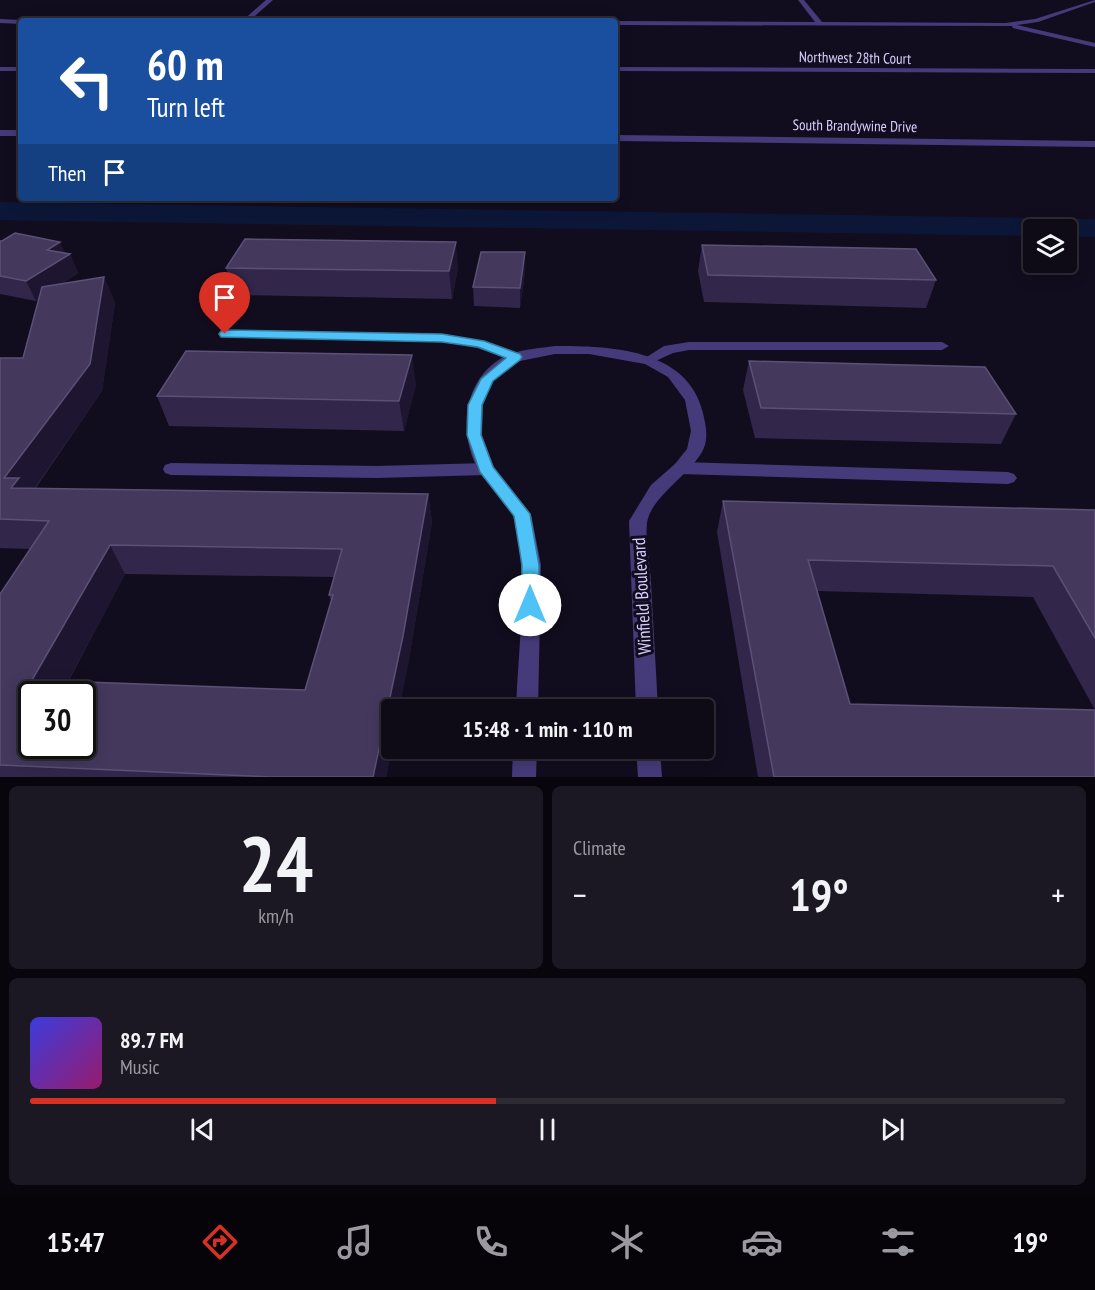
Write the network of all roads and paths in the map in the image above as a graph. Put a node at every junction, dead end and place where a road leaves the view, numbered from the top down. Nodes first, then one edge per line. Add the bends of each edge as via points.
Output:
1 (270, 0) edge
2 (801, 0) edge
3 (1095, 0) edge
4 (1085, 5) junction
5 (1095, 7) edge
6 (249, 18) edge
7 (0, 21) edge
8 (18, 21) edge
9 (618, 23) edge
10 (820, 24) junction
11 (1006, 25) junction
12 (1095, 45) edge
13 (0, 69) edge
14 (18, 69) edge
15 (618, 69) edge
16 (1095, 71) edge
17 (0, 133) edge
18 (18, 133) edge
19 (618, 138) edge
20 (1095, 144) edge
21 (225, 334) dead end
22 (942, 346) dead end
23 (516, 357) junction
24 (649, 360) junction
25 (681, 468) junction
26 (171, 469) dead end
27 (486, 469) junction
28 (1008, 478) dead end
29 (527, 699) edge
30 (646, 699) edge
31 (525, 759) edge
32 (649, 759) edge
33 (524, 777) edge
34 (650, 777) edge

1 - 6 street
2 - 10 street
3 - 4 street
4 - 5 street
4 - 11 street via 1036,21
7 - 8 street
9 - 10 street
10 - 11 street
11 - 12 street
13 - 14 street
15 - 16 street, Northwest 28th Court
17 - 18 street
19 - 20 street, South Brandywine Drive
21 - 23 street via 442,338 480,344
22 - 24 street via 689,346 669,349
23 - 24 street, Winfield Boulevard via 555,350 589,350
23 - 27 street, Winfield Boulevard via 487,379 475,405 474,435
24 - 25 street, Winfield Boulevard via 673,374 692,399 699,431 695,450
25 - 28 street
25 - 30 street, Winfield Boulevard via 657,489 638,521
26 - 27 street via 377,472
27 - 29 street, Winfield Boulevard via 522,514 531,565
31 - 33 street
32 - 34 street

